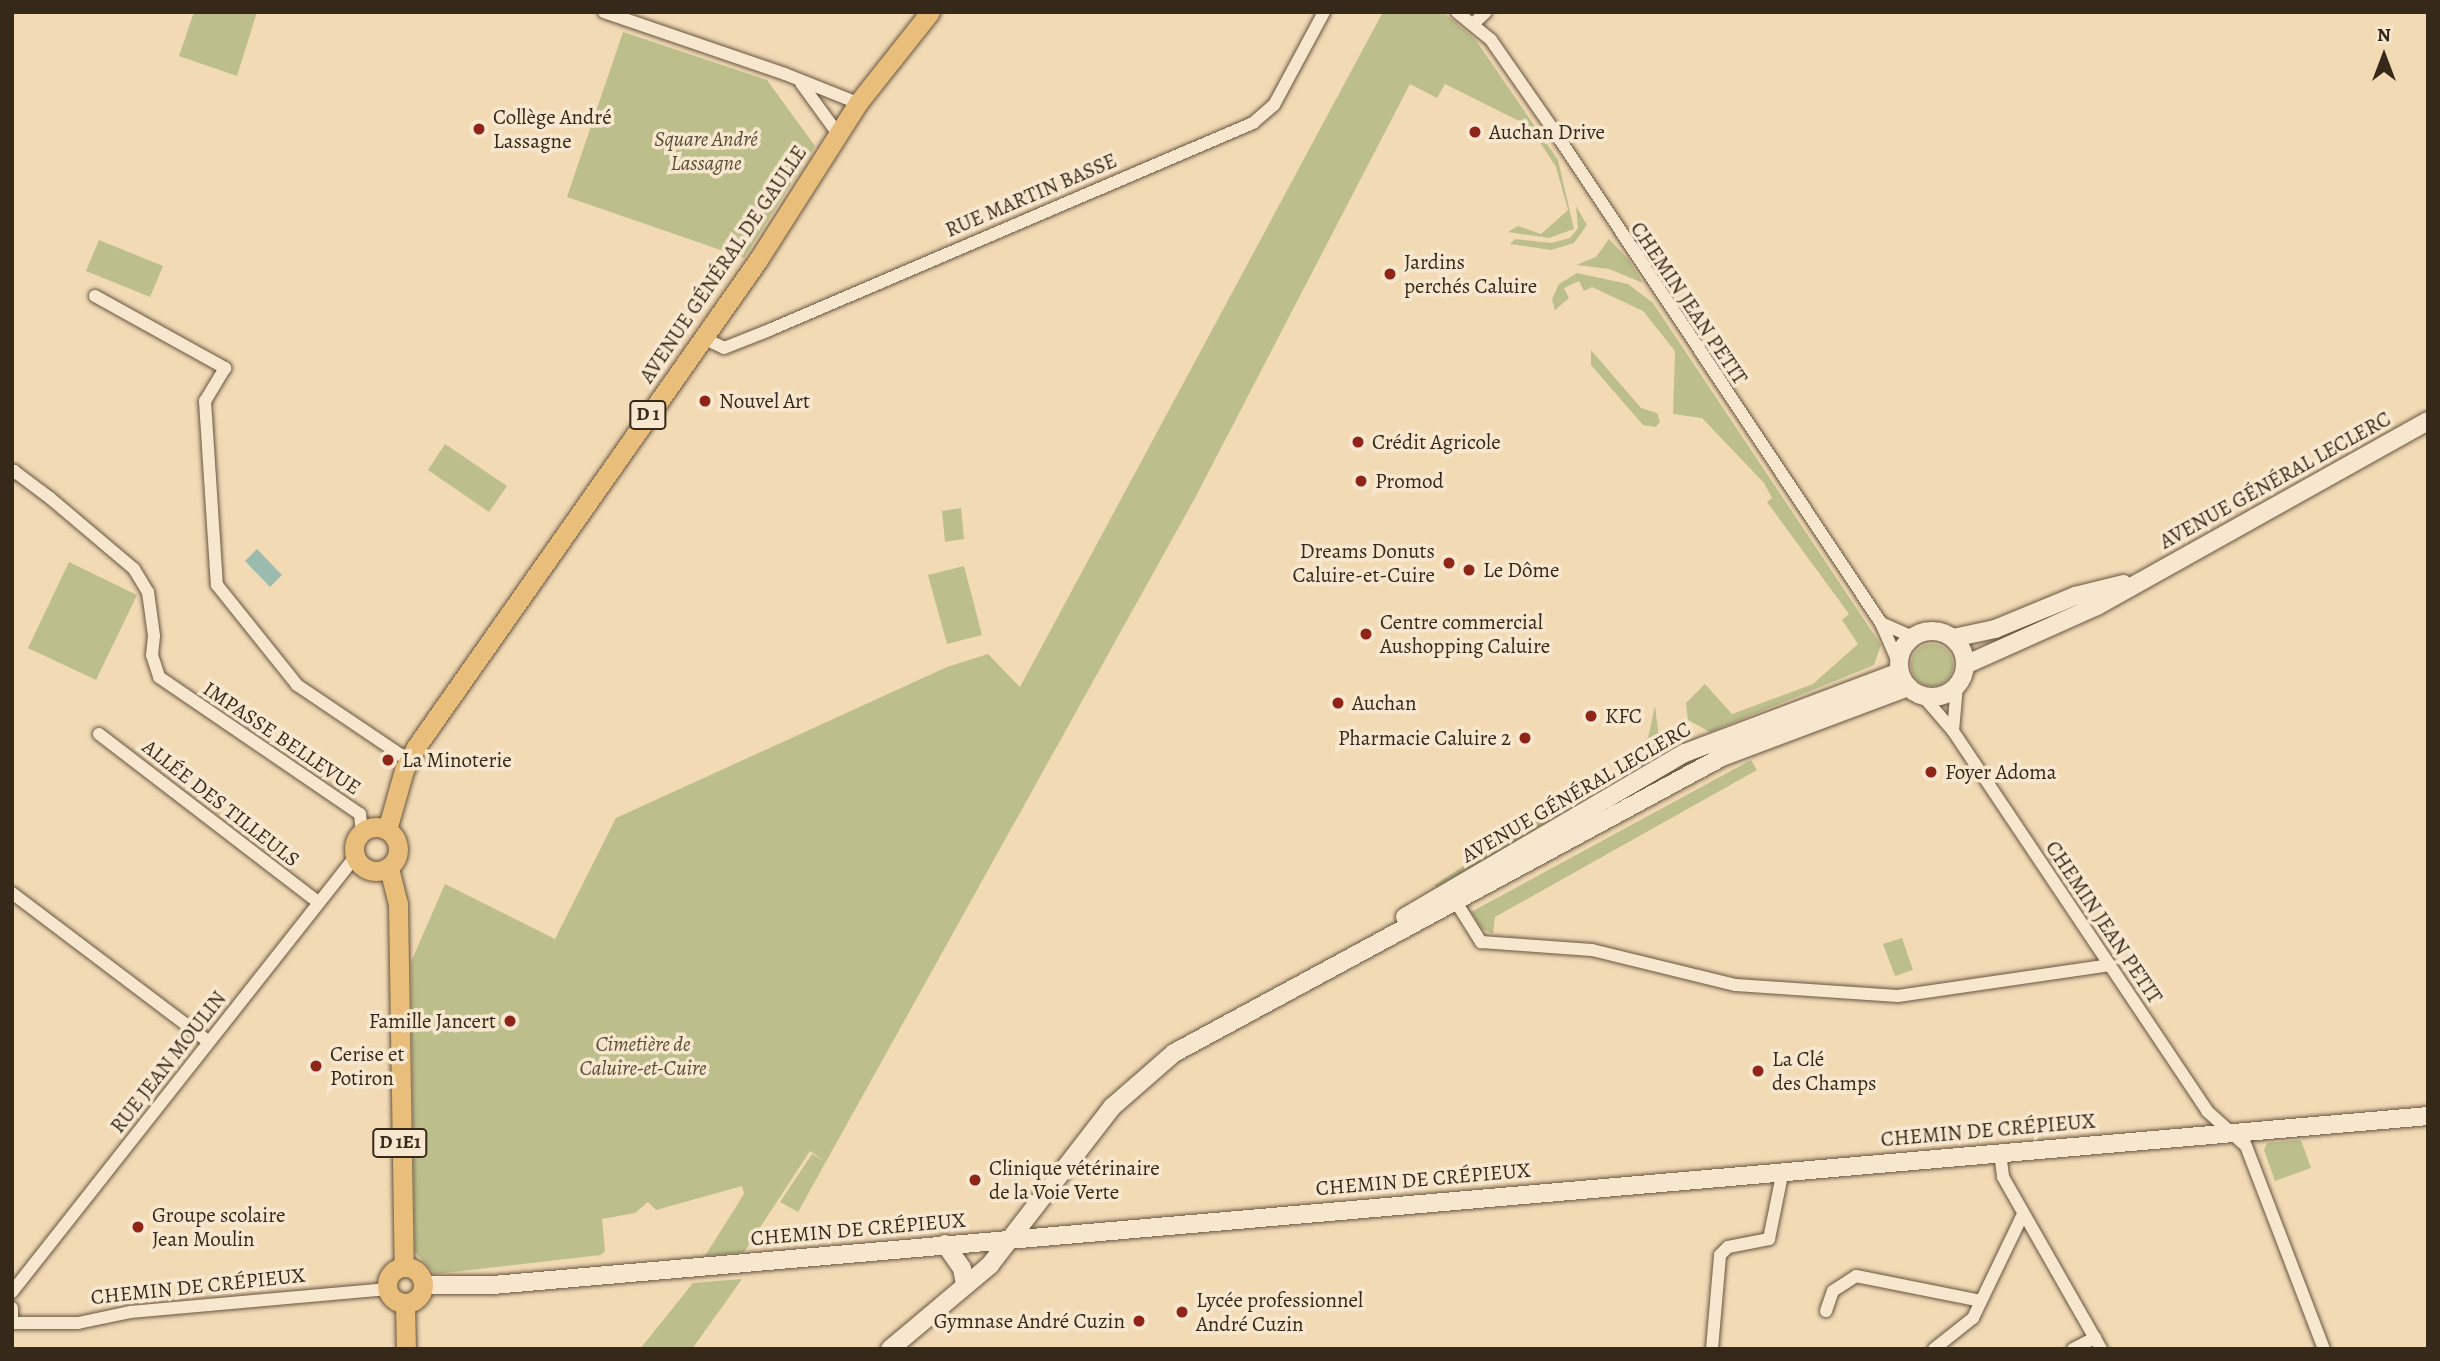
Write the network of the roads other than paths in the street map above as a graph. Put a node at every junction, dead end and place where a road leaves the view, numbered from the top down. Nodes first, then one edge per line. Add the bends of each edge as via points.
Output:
1 (604, 12) edge
2 (930, 12) edge
3 (1324, 12) edge
4 (1457, 12) edge
5 (1486, 12) edge
6 (1474, 23) junction
7 (800, 83) junction
8 (858, 103) junction
9 (838, 134) junction
10 (96, 296) dead end
11 (703, 338) junction
12 (2428, 421) edge
13 (13, 471) edge
14 (2144, 578) junction
15 (1881, 623) junction
16 (1912, 637) junction
17 (1953, 638) junction
18 (1965, 665) junction
19 (1907, 679) junction
20 (1958, 685) junction
21 (1953, 731) junction
22 (99, 734) dead end
23 (408, 760) junction
24 (387, 830) junction
25 (362, 832) junction
26 (355, 857) junction
27 (389, 868) junction
28 (12, 893) edge
29 (1452, 897) junction
30 (319, 903) junction
31 (2109, 965) junction
32 (208, 1041) junction
33 (2428, 1116) edge
34 (2226, 1132) junction
35 (2000, 1152) junction
36 (1783, 1170) junction
37 (2023, 1214) junction
38 (1009, 1239) junction
39 (945, 1244) junction
40 (404, 1267) junction
41 (423, 1286) junction
42 (965, 1286) junction
43 (388, 1289) junction
44 (12, 1292) edge
45 (1981, 1301) junction
46 (405, 1303) junction
47 (12, 1308) edge
48 (1826, 1311) dead end
49 (12, 1322) edge
50 (2098, 1343) edge
51 (1939, 1346) edge
52 (406, 1349) edge
53 (890, 1349) edge
54 (1712, 1349) edge
55 (2073, 1349) edge
56 (2324, 1349) edge

1 - 7 street
2 - 8 main road, AVENUE GÉNÉRAL DE GAULLE / D 1
3 - 11 street, RUE MARTIN BASSE via 1274,105 1253,123 724,348
4 - 6 street, CHEMIN JEAN PETIT
5 - 6 street
6 - 15 street, CHEMIN JEAN PETIT via 1491,40 1555,132
7 - 8 street
7 - 9 street
8 - 9 main road, AVENUE GÉNÉRAL DE GAULLE / D 1
9 - 11 main road, AVENUE GÉNÉRAL DE GAULLE / D 1
10 - 23 street via 225,368 205,401 217,585 297,685
11 - 23 main road, AVENUE GÉNÉRAL DE GAULLE / D 1
12 - 14 main road, AVENUE GÉNÉRAL LECLERC
13 - 25 street, IMPASSE BELLEVUE via 134,569 148,592 153,667 167,684 360,814
14 - 17 main road, AVENUE GÉNÉRAL LECLERC via 2075,596 1995,629
14 - 18 main road, AVENUE GÉNÉRAL LECLERC via 2083,612
15 - 16 street
15 - 19 street, CHEMIN JEAN PETIT
16 - 17 main road via 1930,630
16 - 19 main road
17 - 18 main road
18 - 20 main road
19 - 20 main road via 1940,696
19 - 21 street, CHEMIN JEAN PETIT
19 - 29 main road, AVENUE GÉNÉRAL LECLERC via 1722,757
20 - 21 street
21 - 31 street, CHEMIN JEAN PETIT
22 - 30 street, ALLÉE DES TILLEULS
23 - 24 main road, AVENUE GÉNÉRAL DE GAULLE / D 1
24 - 25 main road via 374,827
24 - 27 main road via 399,850
25 - 26 main road via 354,843
26 - 27 main road via 369,871
26 - 30 street, RUE JEAN MOULIN
27 - 40 main road, D 1E1 via 398,903
28 - 32 street
29 - 31 street via 1480,942 1592,950 1736,985 1898,996
29 - 38 main road, AVENUE GÉNÉRAL LECLERC via 1199,1037 1146,1074 1089,1133
30 - 32 street, RUE JEAN MOULIN
31 - 34 street, CHEMIN JEAN PETIT
32 - 44 street, RUE JEAN MOULIN
33 - 34 main road, CHEMIN DE CRÉPIEUX
34 - 35 main road, CHEMIN DE CRÉPIEUX
34 - 56 street, CHEMIN JEAN PETIT via 2246,1146
35 - 36 main road, CHEMIN DE CRÉPIEUX
35 - 37 street via 2003,1177
36 - 38 main road, CHEMIN DE CRÉPIEUX
36 - 54 street via 1769,1239 1722,1251
37 - 45 street
37 - 50 street
38 - 39 main road, CHEMIN DE CRÉPIEUX
38 - 42 main road, AVENUE GÉNÉRAL LECLERC via 990,1265
39 - 41 main road, CHEMIN DE CRÉPIEUX via 493,1285
39 - 42 main road via 962,1268
40 - 41 main road via 415,1270
40 - 43 main road via 391,1275
41 - 46 main road via 420,1296
42 - 53 main road, AVENUE GÉNÉRAL LECLERC
43 - 46 main road via 394,1299
43 - 49 street, CHEMIN DE CRÉPIEUX via 130,1312 78,1323
45 - 48 street via 1856,1276 1833,1291
45 - 51 street via 1961,1329
46 - 52 main road
47 - 49 street
50 - 55 street

